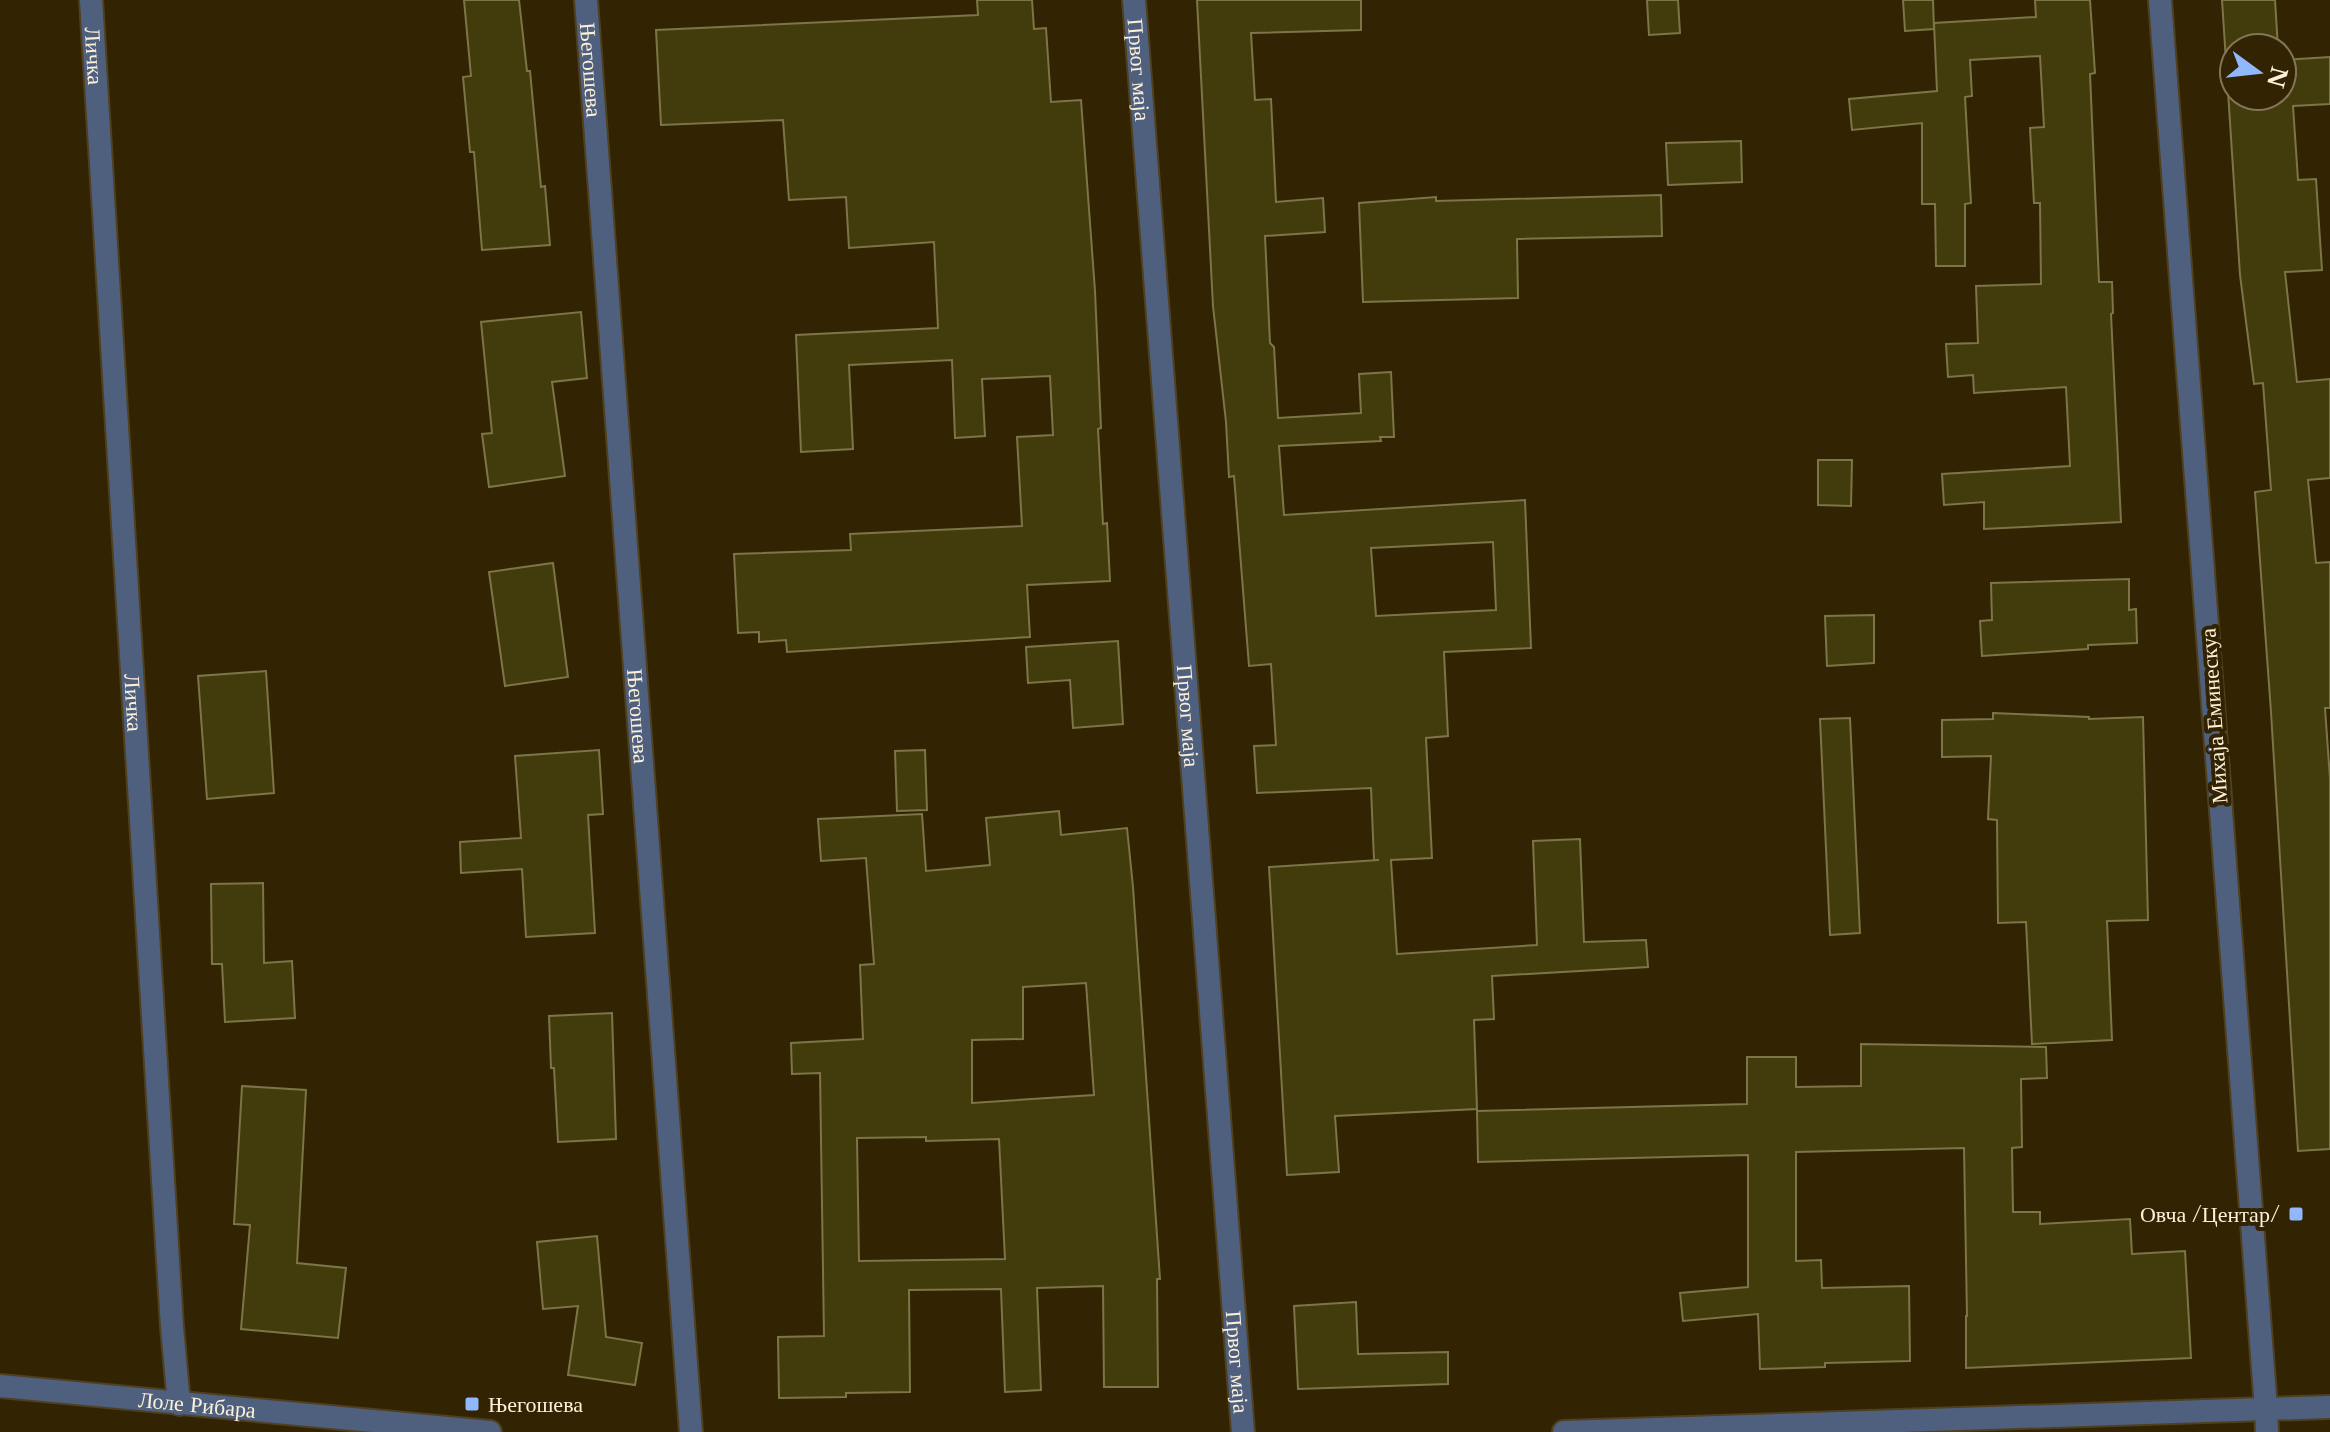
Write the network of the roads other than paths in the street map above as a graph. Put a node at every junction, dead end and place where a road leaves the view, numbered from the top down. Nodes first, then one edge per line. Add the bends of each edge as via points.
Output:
1 (91, 0) edge
2 (586, 0) edge
3 (1134, 0) edge
4 (2160, 0) edge
5 (0, 1386) edge
6 (179, 1404) junction
7 (2330, 1407) edge
8 (2266, 1409) junction
9 (490, 1432) edge
10 (691, 1432) edge
11 (1243, 1432) edge
12 (1564, 1432) edge
13 (2267, 1432) edge

1 - 6 street, Личка
2 - 10 street, Његошева
3 - 11 street, Првог маја
4 - 8 street, Михаја Еминескуа
5 - 6 street, Лоле Рибара
6 - 9 street, Лоле Рибара
7 - 8 street
8 - 12 street
8 - 13 street, Михаја Еминескуа

